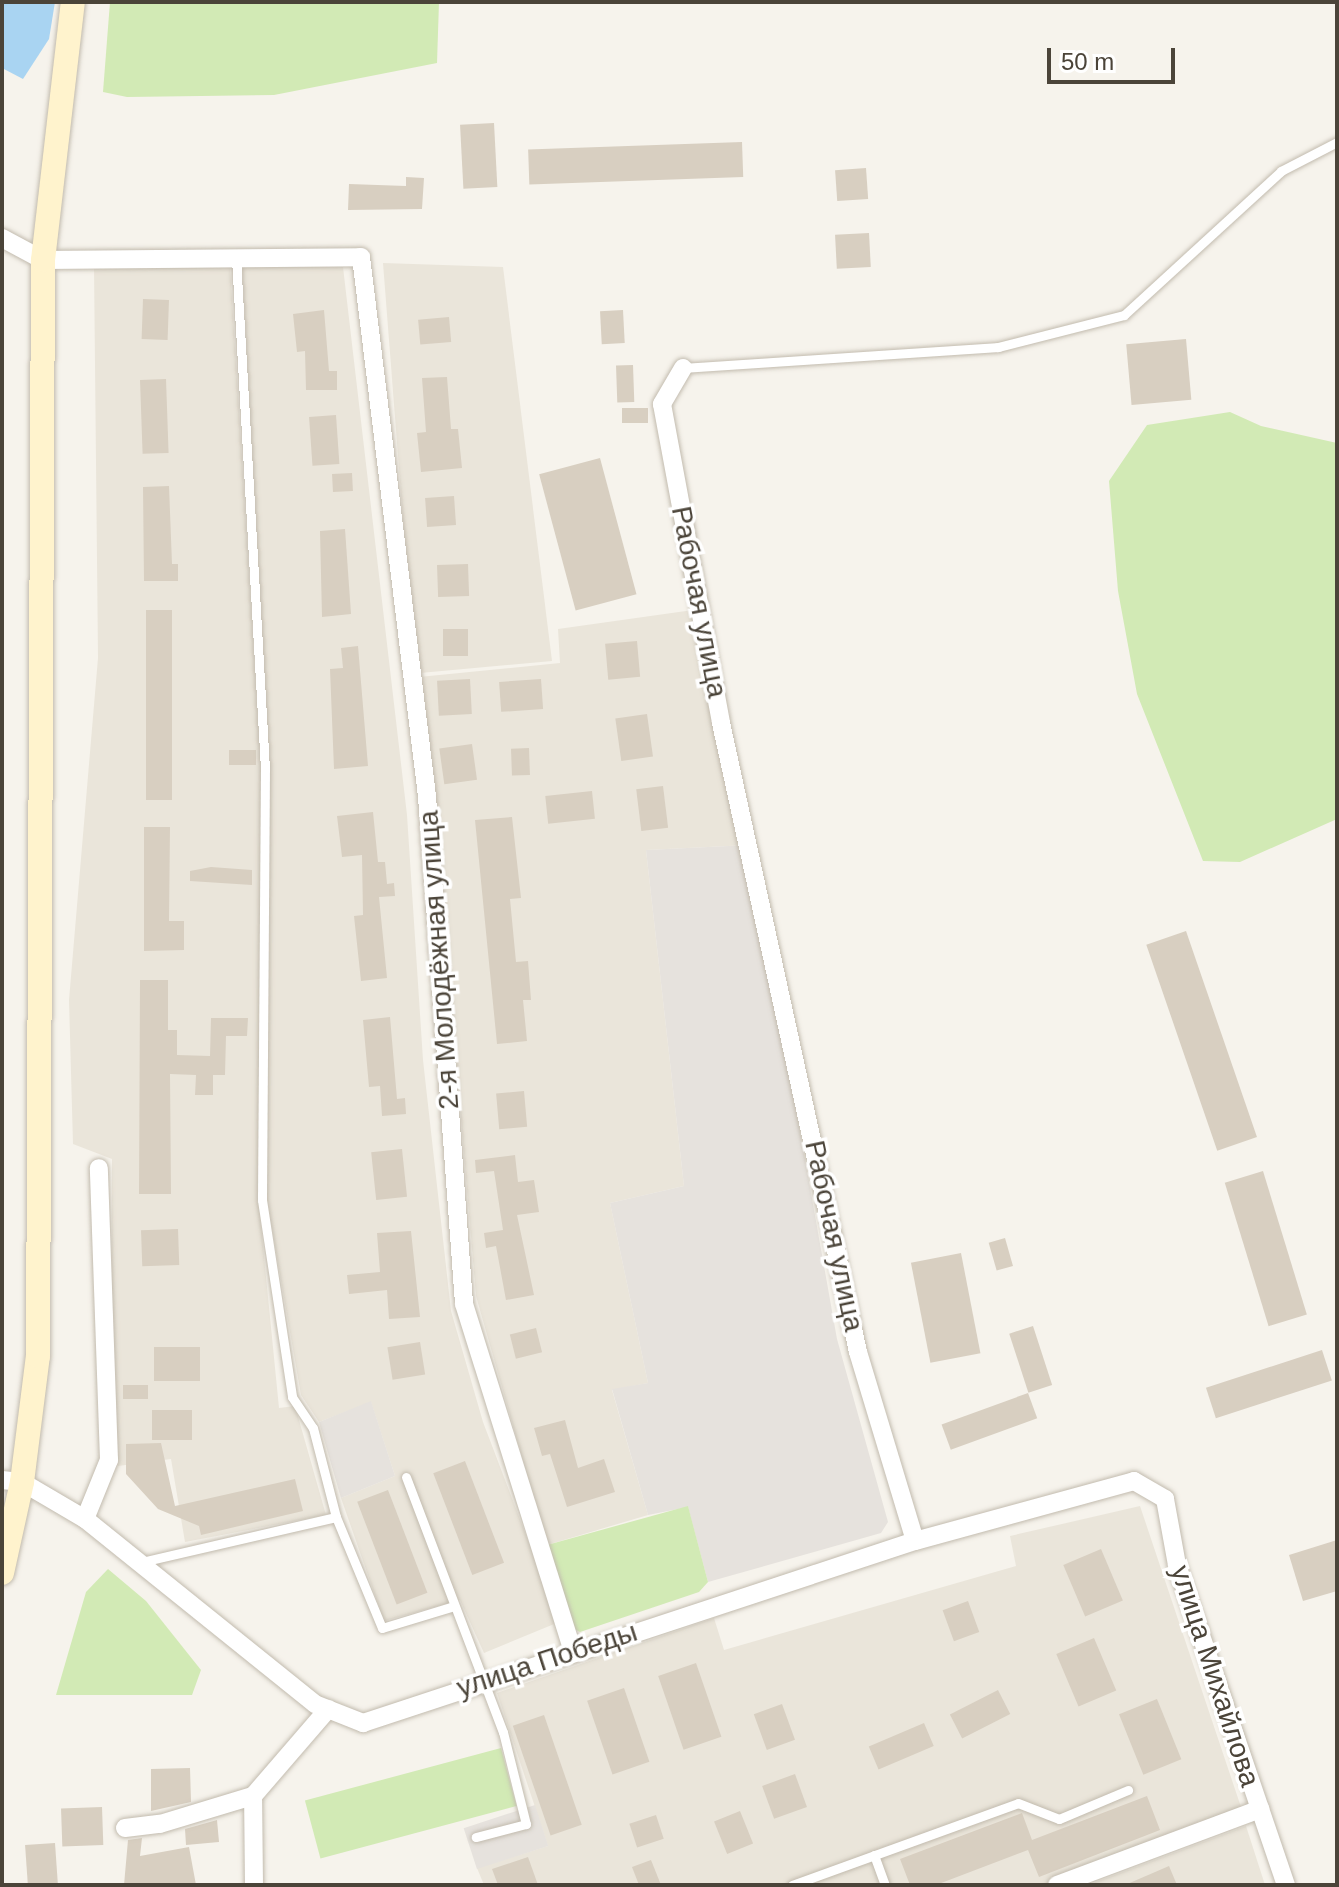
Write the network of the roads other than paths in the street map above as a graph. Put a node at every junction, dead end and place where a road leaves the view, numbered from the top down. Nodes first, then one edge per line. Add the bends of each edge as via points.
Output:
1 (73, 2) edge
2 (1337, 142) edge
3 (2, 238) edge
4 (236, 258) junction
5 (43, 260) junction
6 (683, 368) joint
7 (99, 1168) dead end
8 (406, 1477) dead end
9 (12, 1481) edge
10 (1134, 1481) joint
11 (336, 1517) junction
12 (85, 1519) junction
13 (915, 1541) junction
14 (140, 1563) junction
15 (2, 1573) edge
16 (454, 1606) junction
17 (573, 1651) junction
18 (481, 1680) junction
19 (328, 1709) junction
20 (1128, 1790) dead end
21 (253, 1796) junction
22 (1260, 1809) junction
23 (125, 1828) dead end
24 (476, 1837) dead end
25 (874, 1855) junction
26 (254, 1885) edge
27 (792, 1885) edge
28 (885, 1885) edge
29 (1057, 1885) edge
30 (1286, 1885) edge

1 - 5 main road
2 - 6 lane, Рабочая улица via 1281,171 1124,315 998,347
3 - 5 street
4 - 5 street
4 - 11 lane via 265,768 262,1200 292,1397 313,1428
4 - 17 street, 2-я Молодёжная улица via 361,257 427,796 464,1304
5 - 9 main road via 38,1356
6 - 13 street, Рабочая улица via 662,404 721,723 858,1352
7 - 12 street via 109,1460
8 - 16 lane
9 - 12 street, улица Победы
9 - 15 main road
10 - 13 street, улица Победы
10 - 22 street, улица Михайлова via 1165,1499 1177,1565
11 - 14 lane
11 - 16 lane via 382,1628
12 - 14 street, улица Победы
13 - 17 street, улица Победы
14 - 19 street, улица Победы via 315,1704
16 - 18 lane
17 - 18 street, улица Победы
18 - 19 street, улица Победы via 363,1723
18 - 24 lane via 503,1732 526,1824
19 - 21 street
20 - 25 lane via 1059,1819 1018,1803
21 - 23 street via 160,1824
21 - 26 street
22 - 29 street
22 - 30 street, улица Михайлова
25 - 27 lane
25 - 28 lane

